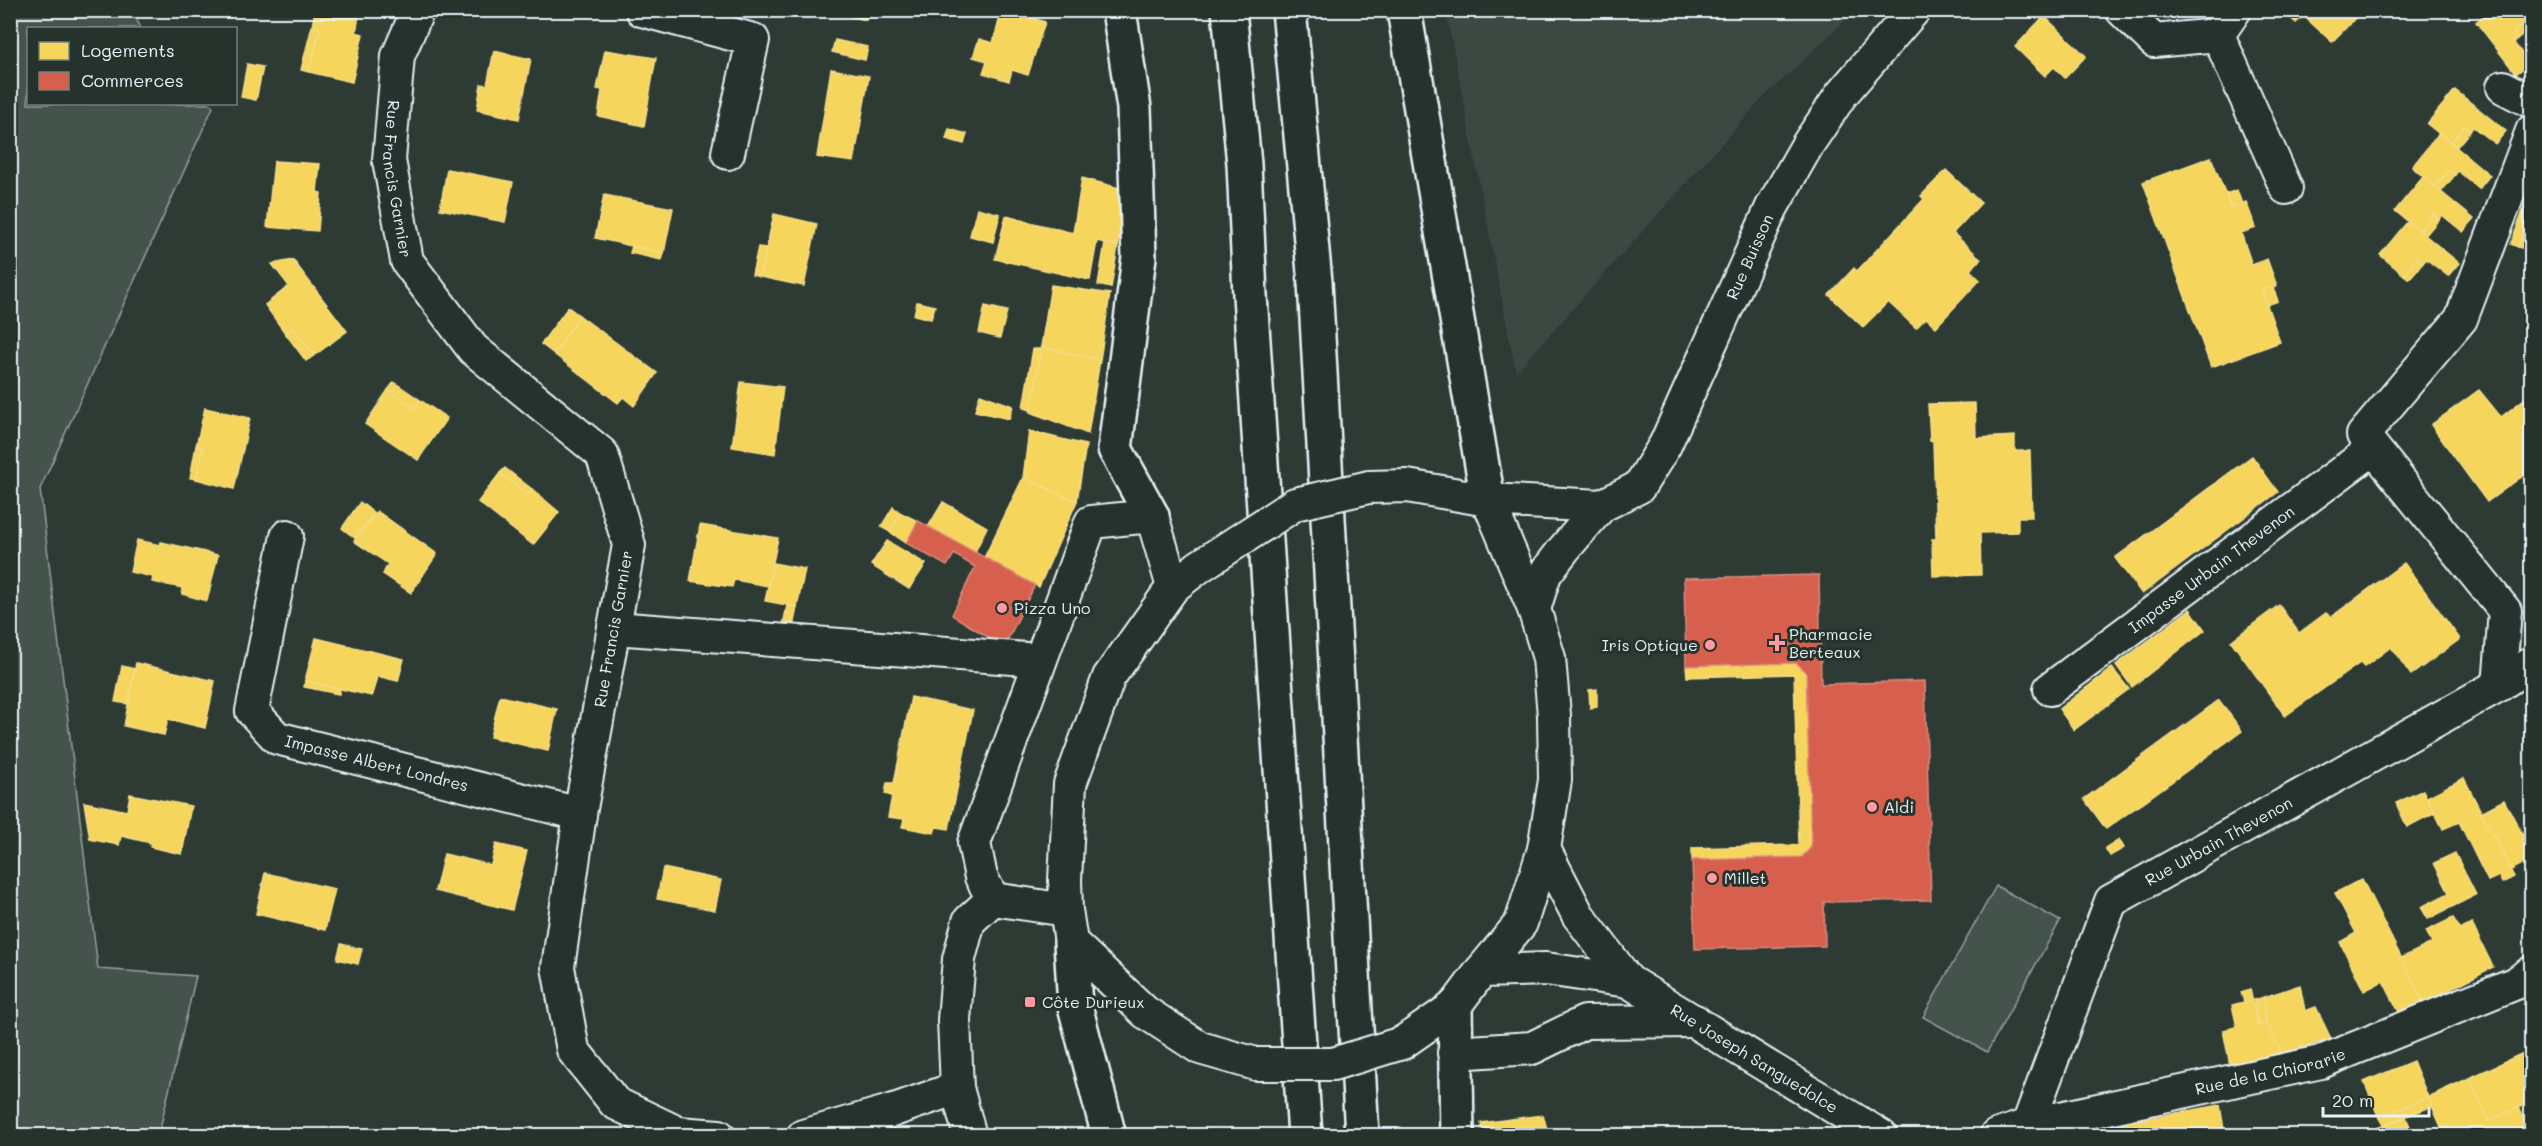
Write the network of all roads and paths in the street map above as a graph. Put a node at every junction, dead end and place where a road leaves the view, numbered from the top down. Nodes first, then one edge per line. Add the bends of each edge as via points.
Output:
1 (418, 10) edge
2 (642, 10) edge
3 (1119, 10) edge
4 (1229, 10) edge
5 (1288, 10) edge
6 (1404, 10) edge
7 (1914, 10) edge
8 (2122, 10) edge
9 (2226, 23) edge
10 (2503, 87) dead end
11 (2532, 102) edge
12 (2532, 130) edge
13 (728, 153) dead end
14 (2286, 188) dead end
15 (2373, 449) junction
16 (1488, 500) junction
17 (1601, 506) junction
18 (1152, 516) junction
19 (287, 536) dead end
20 (1173, 587) junction
21 (1534, 609) junction
22 (614, 628) junction
23 (1040, 660) junction
24 (2532, 663) edge
25 (2499, 685) junction
26 (2050, 689) dead end
27 (580, 814) junction
28 (1544, 849) junction
29 (993, 899) junction
30 (1066, 910) junction
31 (1071, 942) junction
32 (1480, 971) junction
33 (2532, 972) edge
34 (1628, 981) junction
35 (1455, 1006) junction
36 (1695, 1021) junction
37 (1454, 1053) junction
38 (957, 1088) junction
39 (2028, 1125) junction
40 (1862, 1132) edge
41 (719, 1136) edge
42 (803, 1136) edge
43 (970, 1136) edge
44 (1108, 1136) edge
45 (1305, 1136) edge
46 (1362, 1136) edge
47 (1456, 1136) edge
48 (1996, 1136) edge

1 - 22 street, Rue Francis Garnier via 398,56 389,160 407,261 473,349 602,454 629,545
2 - 13 street via 753,40
3 - 18 main road via 1134,108 1139,257 1115,449
4 - 45 main road via 1244,164
5 - 46 main road via 1315,282
6 - 16 main road
7 - 17 street, Rue Buisson via 1841,95 1808,144 1772,207 1665,445 1639,487
8 - 9 street via 2154,41
9 - 14 street
10 - 11 street
12 - 15 street via 2461,319 2362,435
15 - 25 street via 2505,611
15 - 26 street, Impasse Urbain Thevenon
16 - 17 street, Rue Buisson
16 - 20 street, Rue Buisson, bridge via 1407,486 1369,487 1295,504
16 - 21 street
17 - 21 street, Rue Buisson via 1545,574
18 - 20 street
18 - 23 street via 1091,522
19 - 27 street, Impasse Albert Londres via 252,711 277,738
20 - 30 street, Rue Buisson via 1109,677 1070,784
21 - 28 street via 1549,658 1554,715 1554,780
22 - 23 street
22 - 27 street, Rue Francis Garnier
23 - 29 street via 974,843 981,877
24 - 25 street, Rue Urbain Thevenon
25 - 39 street, Rue Urbain Thevenon via 2111,901
27 - 41 street, Rue Francis Garnier via 558,967 573,1050 615,1103 678,1133
28 - 32 street via 1521,923
28 - 34 street via 1578,915
29 - 30 street
29 - 38 street via 969,921 959,958 954,1020
30 - 31 street, Rue Buisson
31 - 35 street, bridge via 1145,1012 1200,1048 1256,1064 1333,1064 1402,1043
31 - 44 main road via 1075,1005
32 - 34 street via 1546,969
32 - 35 street
33 - 39 street, Rue de la Chiorarie via 2516,983 2321,1062
34 - 36 street, Rue Joseph Sanguedolce
35 - 37 main road
36 - 37 street via 1585,1022 1532,1048
36 - 40 street, Rue Joseph Sanguedolce
37 - 47 main road
38 - 42 street
38 - 43 street
39 - 48 street, Rue de la Chiorarie

